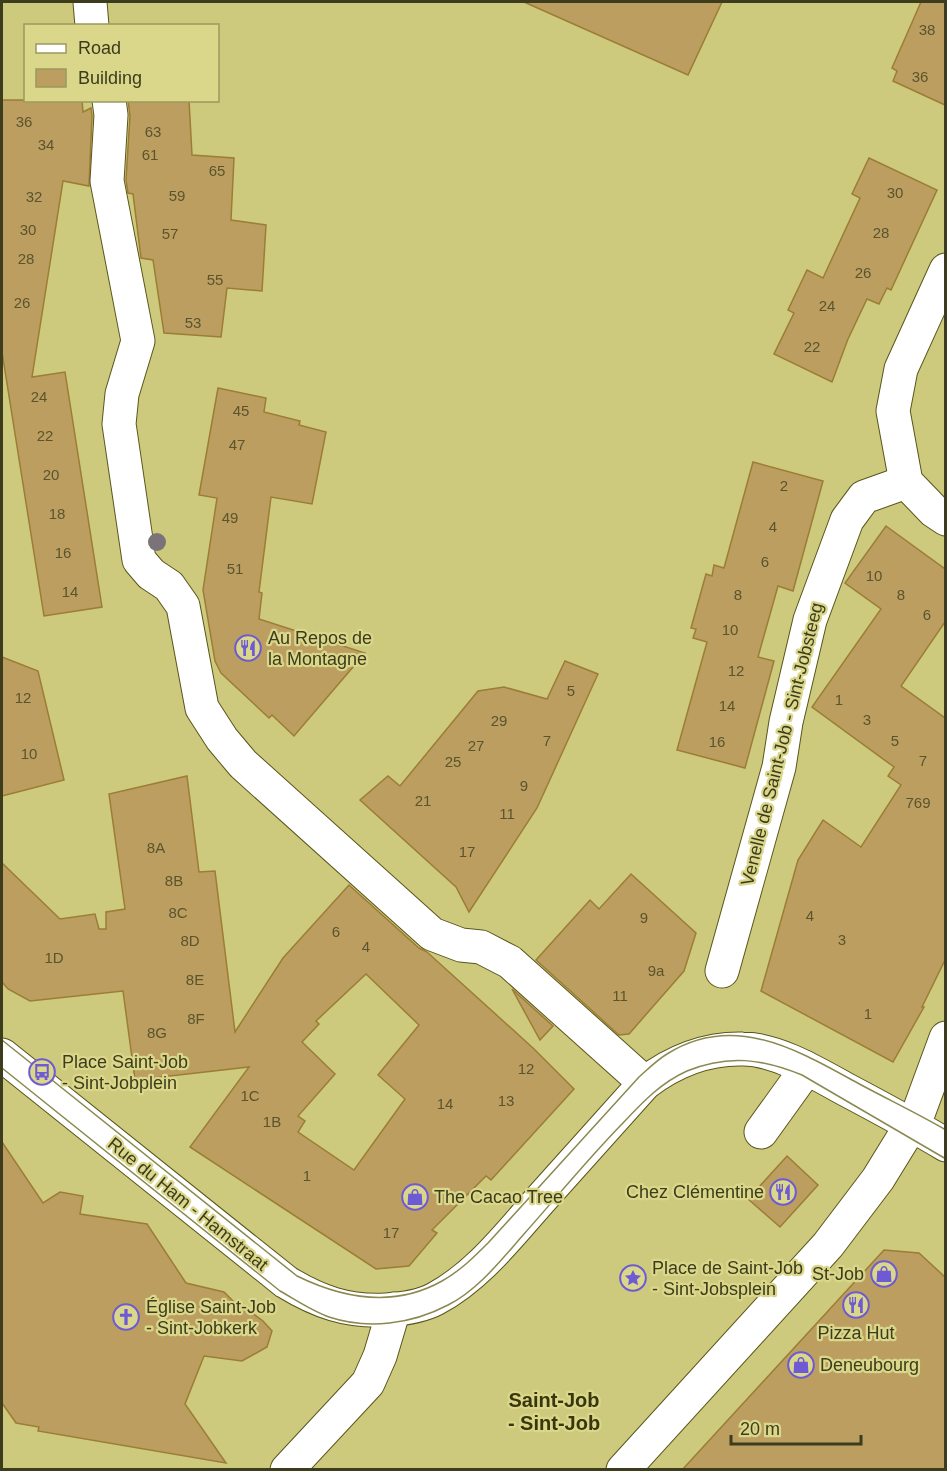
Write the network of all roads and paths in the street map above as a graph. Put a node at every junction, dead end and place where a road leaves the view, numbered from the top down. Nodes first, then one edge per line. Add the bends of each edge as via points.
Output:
1 (90, 2) edge
2 (93, 24) edge
3 (109, 102) edge
4 (945, 270) edge
5 (906, 482) junction
6 (945, 519) edge
7 (722, 970) dead end
8 (945, 1038) edge
9 (2, 1054) edge
10 (804, 1067) junction
11 (645, 1083) junction
12 (912, 1125) junction
13 (761, 1132) dead end
14 (945, 1145) edge
15 (394, 1309) junction
16 (287, 1470) edge
17 (623, 1470) edge

1 - 2 street
3 - 11 street via 107,181 138,341 122,393 119,424 139,560 151,574 169,585 183,606 202,708 243,764 432,934 461,945 481,947 510,962
4 - 5 street via 901,369 893,411
5 - 6 street
5 - 7 street, Venelle de Saint-Job - Sint-Jobsteeg via 864,497 847,520 810,620 778,767
8 - 12 street
9 - 15 street, Rue du Ham - Hamstraat via 286,1282 307,1295 349,1309
10 - 11 street via 744,1048 713,1051 661,1071
10 - 12 street
10 - 13 street
11 - 15 street via 468,1277 434,1300
12 - 14 street
12 - 17 street via 878,1179 828,1245
15 - 16 street via 368,1383

